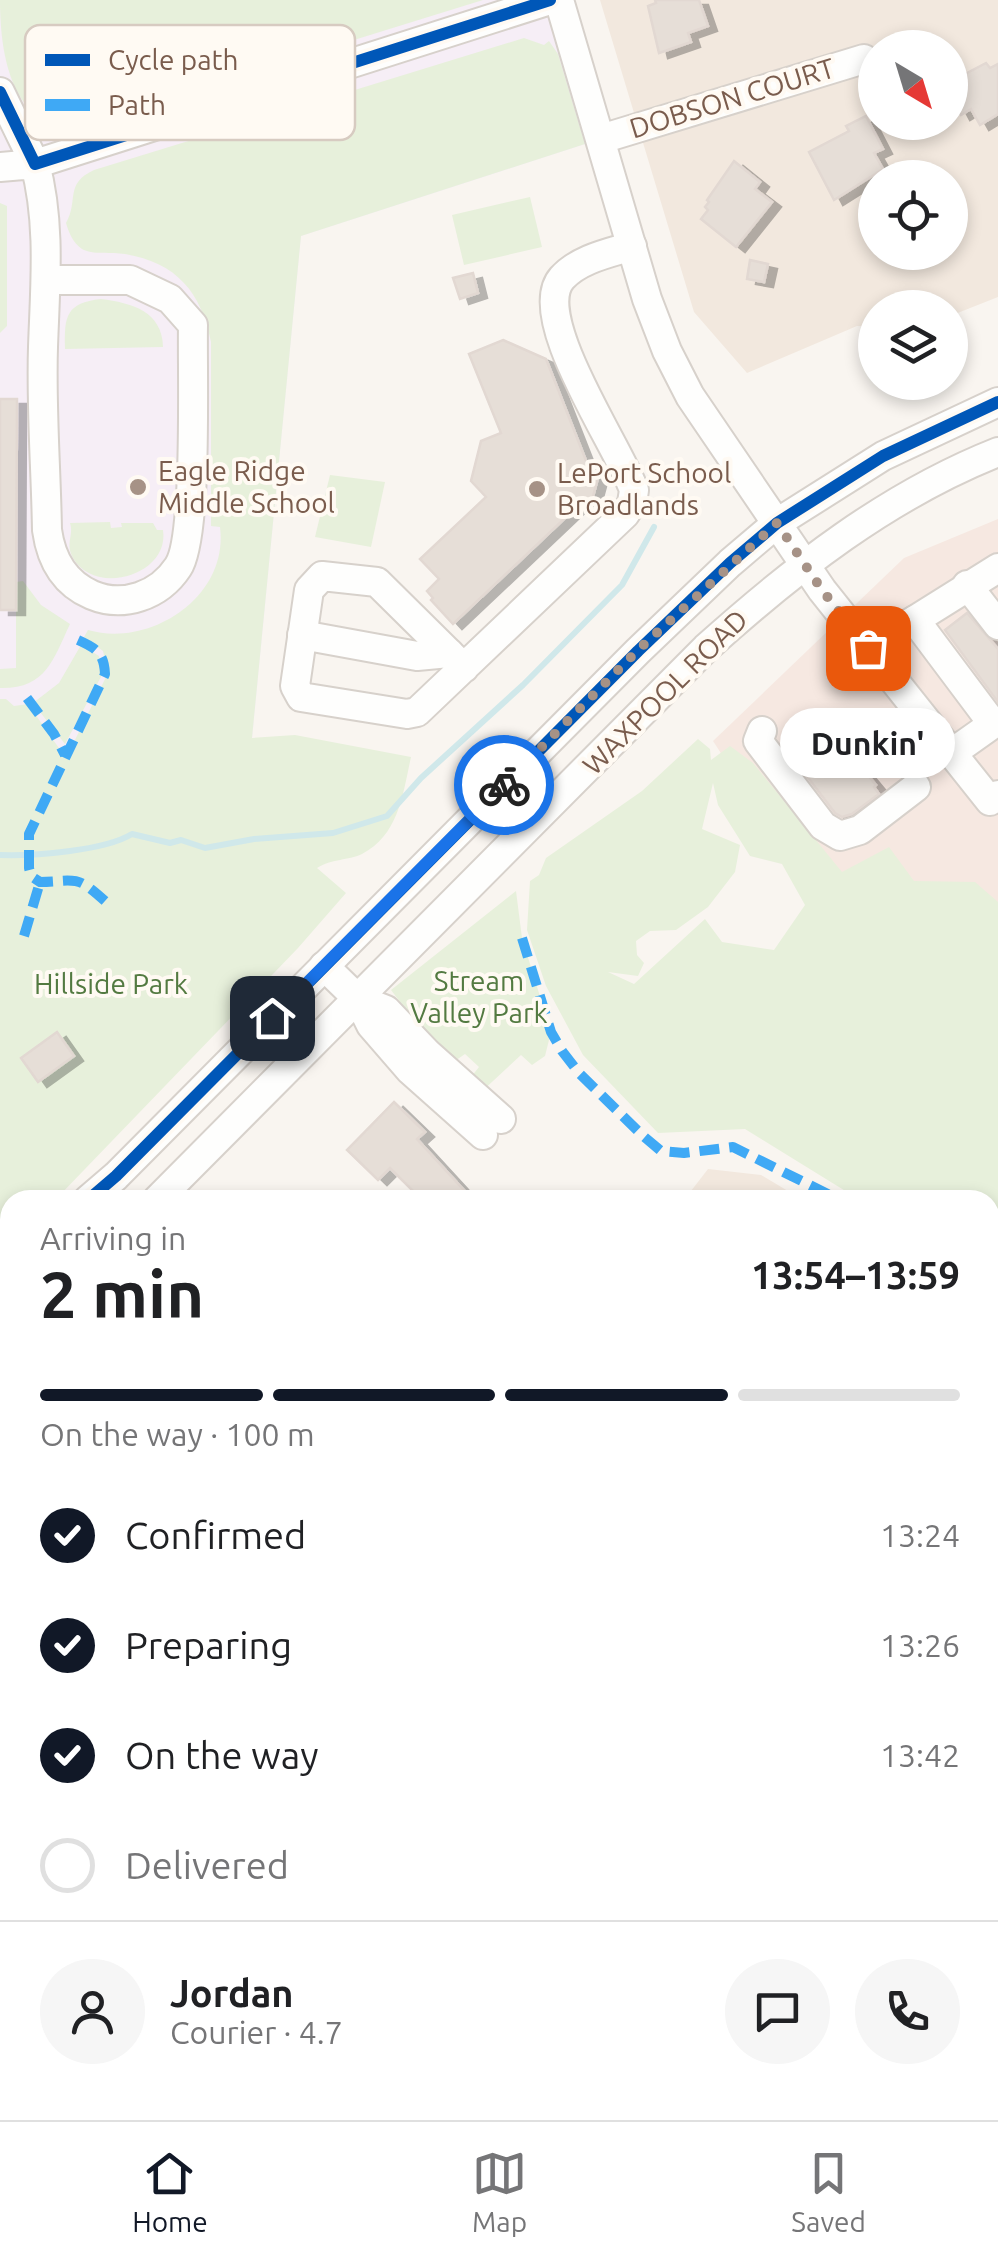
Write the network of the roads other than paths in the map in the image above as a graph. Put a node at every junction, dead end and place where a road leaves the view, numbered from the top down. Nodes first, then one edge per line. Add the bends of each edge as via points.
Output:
1 (550, 0) edge
2 (559, 0) edge
3 (858, 60) edge
4 (355, 62) edge
5 (0, 92) edge
6 (601, 139) junction
7 (110, 140) edge
8 (34, 164) junction
9 (0, 167) edge
10 (632, 246) junction
11 (48, 280) junction
12 (998, 402) edge
13 (998, 452) edge
14 (777, 523) junction
15 (804, 563) junction
16 (998, 568) edge
17 (968, 585) junction
18 (915, 620) junction
19 (998, 625) edge
20 (302, 634) junction
21 (868, 648) junction
22 (456, 661) junction
23 (996, 722) edge
24 (762, 731) dead end
25 (952, 753) junction
26 (916, 787) dead end
27 (998, 796) edge
28 (324, 966) junction
29 (358, 999) junction
30 (492, 1127) dead end
31 (98, 1190) edge
32 (168, 1190) edge

1 - 4 street
2 - 6 street
3 - 6 street, DOBSON COURT
5 - 8 street
6 - 10 street
7 - 8 street
8 - 9 street
8 - 11 street
10 - 14 street via 667,351 690,396
10 - 22 street via 574,267 553,294 586,398 634,490 632,503
11 - 11 street via 43,349 50,556 76,588 111,602 147,595 179,567 190,532 193,325 170,299 130,280
12 - 14 street, WAXPOOL ROAD via 883,456
13 - 15 street, WAXPOOL ROAD via 862,522
14 - 15 street
14 - 28 street, WAXPOOL ROAD via 638,650
15 - 21 street
15 - 29 street, WAXPOOL ROAD via 706,648
16 - 17 street
17 - 18 street
17 - 19 street
18 - 21 street
18 - 23 street
20 - 22 street
20 - 22 street via 309,590 322,576 378,582
20 - 22 street via 295,686 301,697 417,712
21 - 25 street
23 - 25 street
24 - 26 street via 758,741 822,826 840,836 860,830
25 - 27 street via 990,801
28 - 29 street
28 - 31 street, WAXPOOL ROAD
29 - 30 street via 410,1070 446,1086
29 - 32 street, WAXPOOL ROAD

